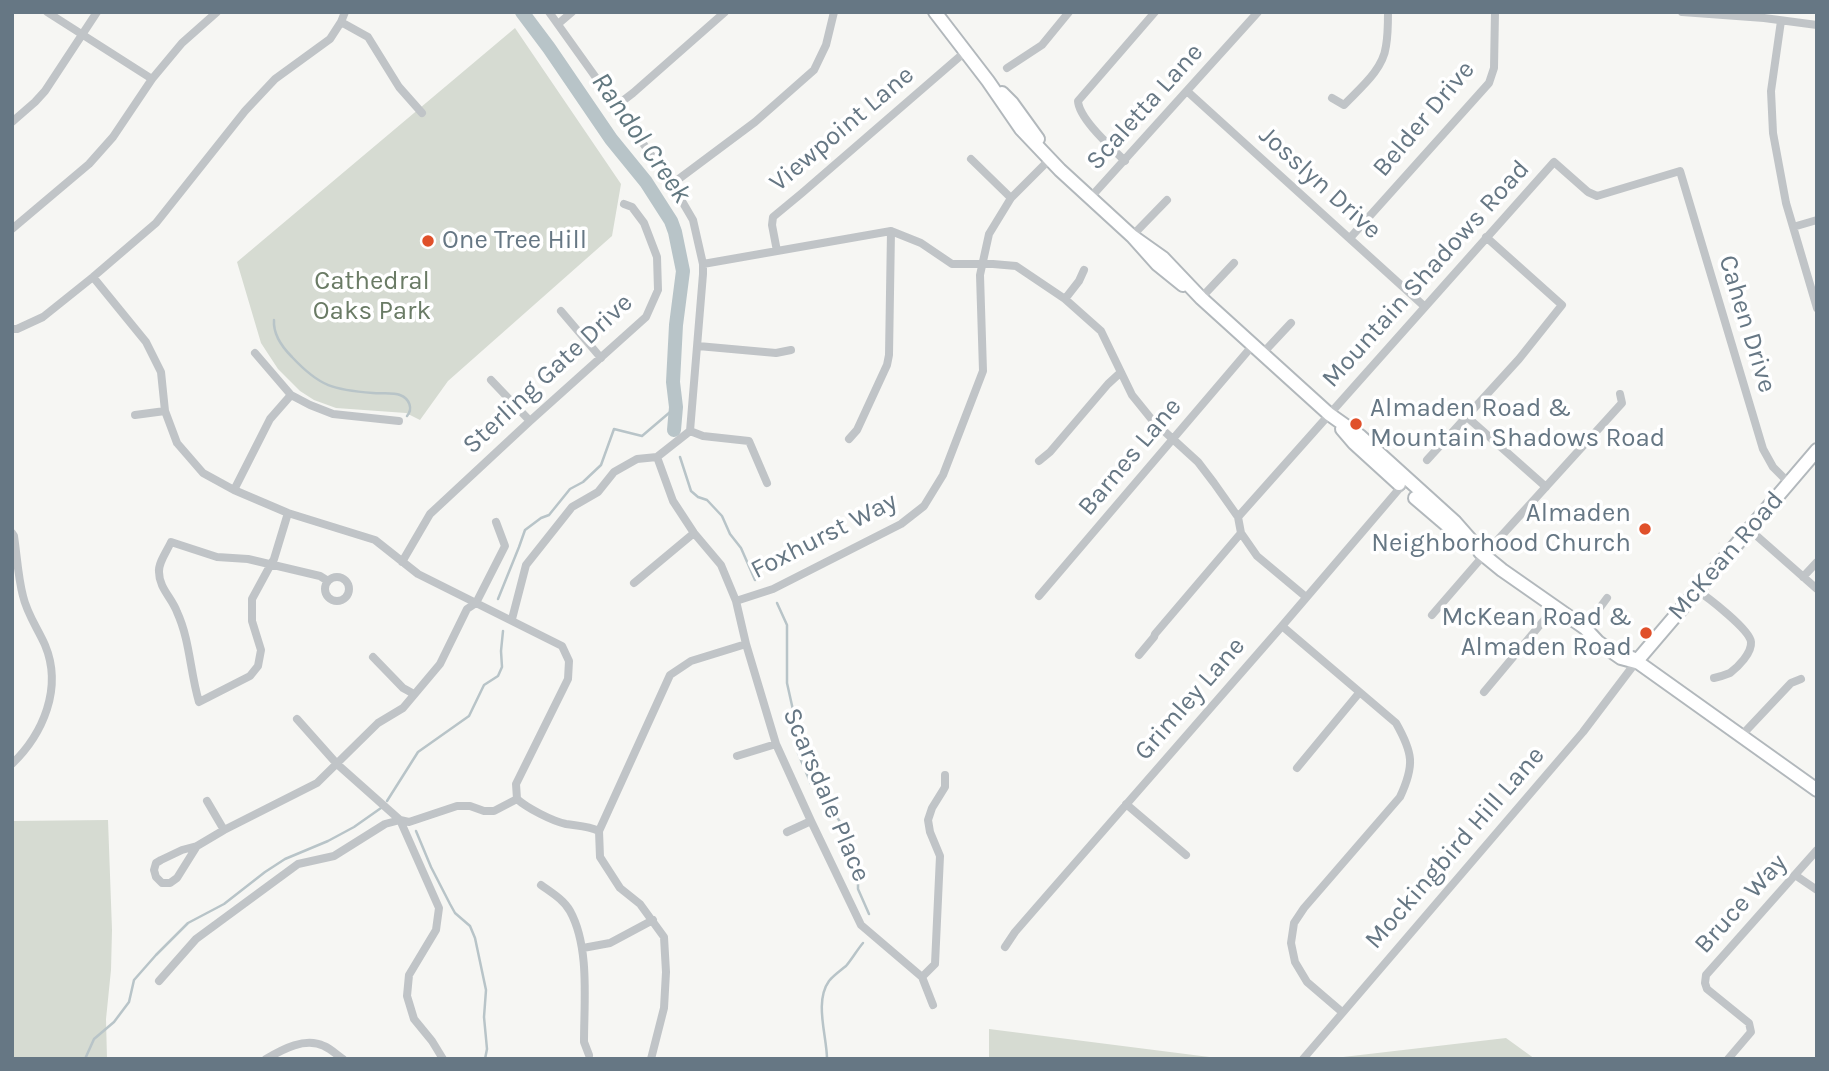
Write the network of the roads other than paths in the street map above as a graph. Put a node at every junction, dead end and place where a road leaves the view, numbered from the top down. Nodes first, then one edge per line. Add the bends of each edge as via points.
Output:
1 (47, 12) edge
2 (97, 12) edge
3 (217, 12) edge
4 (345, 12) edge
5 (549, 12) edge
6 (572, 12) edge
7 (725, 12) edge
8 (834, 12) edge
9 (934, 12) edge
10 (1069, 12) edge
11 (1155, 12) edge
12 (1258, 12) edge
13 (1388, 12) edge
14 (1495, 12) edge
15 (1682, 12) edge
16 (1781, 21) junction
17 (341, 22) junction
18 (558, 24) junction
19 (1817, 25) edge
20 (82, 35) junction
21 (965, 52) junction
22 (1007, 68) dead end
23 (152, 79) junction
24 (1188, 92) junction
25 (1332, 98) dead end
26 (616, 106) junction
27 (422, 113) dead end
28 (12, 122) edge
29 (971, 159) dead end
30 (1050, 159) junction
31 (1125, 161) junction
32 (1680, 171) joint
33 (672, 184) junction
34 (1011, 198) junction
35 (1090, 198) junction
36 (1167, 200) dead end
37 (624, 204) dead end
38 (1817, 220) edge
39 (1793, 226) junction
40 (12, 229) edge
41 (891, 231) junction
42 (1132, 236) junction
43 (1486, 237) junction
44 (1350, 238) junction
45 (777, 251) junction
46 (1234, 263) dead end
47 (703, 264) junction
48 (982, 264) junction
49 (1084, 270) dead end
50 (93, 277) junction
51 (1201, 298) junction
52 (1065, 299) junction
53 (1424, 306) junction
54 (1817, 308) edge
55 (561, 311) dead end
56 (1291, 323) dead end
57 (12, 330) edge
58 (698, 346) junction
59 (1258, 349) junction
60 (790, 350) dead end
61 (255, 353) dead end
62 (601, 358) junction
63 (1120, 373) junction
64 (491, 380) dead end
65 (1620, 394) dead end
66 (292, 395) junction
67 (165, 411) junction
68 (1329, 414) junction
69 (135, 415) dead end
70 (1466, 417) junction
71 (399, 421) dead end
72 (530, 421) junction
73 (690, 431) junction
74 (849, 439) dead end
75 (1172, 439) junction
76 (1817, 450) edge
77 (657, 457) junction
78 (1427, 460) dead end
79 (1039, 461) dead end
80 (1788, 482) junction
81 (767, 483) dead end
82 (1405, 483) junction
83 (1546, 487) junction
84 (234, 490) junction
85 (288, 513) junction
86 (1238, 517) junction
87 (496, 522) dead end
88 (1750, 530) junction
89 (12, 533) edge
90 (694, 533) junction
91 (1241, 533) junction
92 (1484, 555) junction
93 (402, 562) junction
94 (1817, 562) edge
95 (271, 564) junction
96 (1803, 577) junction
97 (328, 581) dead end
98 (634, 583) dead end
99 (1817, 589) edge
100 (1696, 590) junction
101 (1039, 596) dead end
102 (1306, 597) junction
103 (1607, 598) dead end
104 (736, 601) junction
105 (476, 603) junction
106 (1555, 607) junction
107 (1432, 615) dead end
108 (512, 620) junction
109 (1282, 626) junction
110 (1585, 628) junction
111 (746, 644) junction
112 (1139, 655) dead end
113 (373, 657) dead end
114 (1636, 662) junction
115 (1714, 678) dead end
116 (1801, 679) dead end
117 (1484, 692) dead end
118 (1359, 693) junction
119 (414, 694) junction
120 (297, 719) dead end
121 (1741, 736) junction
122 (776, 744) junction
123 (737, 756) dead end
124 (12, 764) edge
125 (337, 764) junction
126 (1297, 768) dead end
127 (945, 775) dead end
128 (1815, 786) edge
129 (517, 799) junction
130 (207, 800) dead end
131 (1126, 804) junction
132 (400, 820) junction
133 (811, 821) junction
134 (223, 830) junction
135 (599, 831) junction
136 (787, 832) dead end
137 (197, 846) junction
138 (1817, 850) edge
139 (1186, 855) dead end
140 (1795, 875) junction
141 (541, 885) dead end
142 (1817, 890) edge
143 (653, 920) junction
144 (1005, 947) dead end
145 (583, 948) junction
146 (922, 977) junction
147 (159, 981) dead end
148 (933, 1005) dead end
149 (1342, 1012) junction
150 (589, 1055) dead end
151 (266, 1059) edge
152 (343, 1059) edge
153 (443, 1059) edge
154 (652, 1059) edge
155 (1303, 1059) edge
156 (1728, 1059) edge

1 - 20 street
2 - 20 street
3 - 23 street via 182,43
4 - 17 street
5 - 18 street
6 - 18 street
7 - 26 street
8 - 33 street via 826,46 814,70 755,122
9 - 21 street
10 - 22 street via 1042,45
11 - 31 street via 1078,101 1101,138
12 - 24 street, Scaletta Lane
13 - 25 street via 1386,48 1375,71 1344,105
14 - 44 street, Belder Drive via 1494,68 1489,83
15 - 16 street
16 - 19 street
16 - 39 street via 1771,108 1778,165
17 - 27 street via 368,37
17 - 50 street via 330,39 275,79 244,111 156,223
18 - 26 street
20 - 23 street
20 - 28 street via 45,90
21 - 30 street via 1021,129
21 - 45 street, Viewpoint Lane via 773,217
23 - 40 street via 124,123 89,164
24 - 31 street, Scaletta Lane
24 - 44 street, Josslyn Drive
26 - 33 street
29 - 34 street
30 - 34 street, Foxhurst Way
30 - 35 street
31 - 35 street, Scaletta Lane
32 - 43 street, Mountain Shadows Road via 1597,196 1554,162
32 - 80 street, Cahen Drive via 1763,449
33 - 47 street via 693,220
34 - 48 street, Foxhurst Way via 989,234
35 - 42 street
36 - 42 street
37 - 62 street, Sterling Gate Drive via 644,223 657,257 658,290 646,317
38 - 39 street
39 - 54 street
41 - 45 street
41 - 48 street via 921,243 952,264
41 - 74 street via 887,365
42 - 51 street via 1163,258
43 - 53 street, Mountain Shadows Road
43 - 70 street via 1562,305
44 - 53 street, Josslyn Drive
45 - 47 street
46 - 51 street
47 - 58 street
48 - 52 street via 1016,266
48 - 104 street, Foxhurst Way via 983,372 943,475 924,506 901,524 773,589
49 - 52 street
50 - 57 street via 43,317
50 - 67 street via 146,342 161,372
51 - 59 street
52 - 63 street via 1101,331
53 - 68 street, Mountain Shadows Road
55 - 62 street
56 - 59 street, Barnes Lane
58 - 60 street via 776,354
58 - 73 street
59 - 68 street
59 - 75 street, Barnes Lane
61 - 66 street
62 - 72 street, Sterling Gate Drive
63 - 75 street via 1132,395
63 - 79 street
64 - 72 street
65 - 83 street via 1622,403
66 - 71 street via 332,414
66 - 84 street via 270,419
67 - 69 street
67 - 84 street via 177,443 203,473
68 - 82 street via 1354,443
68 - 86 street, Mountain Shadows Road
70 - 78 street
70 - 83 street
72 - 93 street, Sterling Gate Drive via 430,514
73 - 77 street
73 - 81 street via 749,440
75 - 86 street via 1198,462
75 - 101 street, Barnes Lane
76 - 80 street, McKean Road
77 - 90 street, Scarsdale Place via 673,501
77 - 108 street via 637,459 614,472 598,492 572,507 526,565
80 - 88 street, McKean Road
82 - 92 street via 1450,529
82 - 102 street, Grimley Lane
83 - 92 street
84 - 85 street
85 - 93 street via 375,540
85 - 95 street
86 - 91 street
87 - 105 street via 505,547
88 - 96 street
88 - 100 street, McKean Road
89 - 124 street via 22,595 46,648 51,672 50,702 40,729
90 - 98 street
90 - 104 street, Scarsdale Place via 721,565
91 - 102 street via 1257,556
91 - 112 street
92 - 106 street
92 - 107 street
93 - 105 street
94 - 96 street
95 - 95 street via 217,557 171,542 158,570 177,611 200,702 250,676 258,666 261,650 252,621 252,598
95 - 97 street
96 - 99 street
100 - 114 street, McKean Road
100 - 115 street via 1749,634 1749,653 1729,673
102 - 109 street, Grimley Lane
103 - 110 street
104 - 111 street, Scarsdale Place
105 - 108 street
105 - 119 street via 467,609 440,664
106 - 110 street
106 - 117 street
108 - 129 street via 562,646 569,661 568,679 516,784
109 - 118 street
109 - 131 street, Grimley Lane
110 - 114 street via 1621,658
111 - 122 street, Scarsdale Place
111 - 135 street via 691,661 670,675
113 - 119 street
114 - 121 street
114 - 149 street, Mockingbird Hill Lane via 1583,732
116 - 121 street via 1791,683
118 - 126 street
118 - 149 street via 1396,723 1411,759 1401,797 1294,923 1291,943 1295,962 1307,982
119 - 125 street
120 - 125 street
121 - 128 street
122 - 123 street
122 - 133 street, Scarsdale Place
125 - 132 street
125 - 134 street via 317,783
127 - 146 street via 945,787 928,820 940,856 935,964
129 - 132 street via 494,811 457,806 409,822
129 - 135 street via 564,823
130 - 134 street
131 - 139 street
131 - 144 street, Grimley Lane
132 - 147 street via 385,824 334,856 298,864 196,939
132 - 153 street via 439,908 436,930 409,975 407,996 414,1019
133 - 136 street
133 - 146 street, Scarsdale Place via 861,925
134 - 137 street
135 - 143 street via 600,858 620,888
137 - 137 street via 156,863 156,877 162,883 177,878
138 - 140 street, Bruce Way
140 - 142 street
140 - 156 street, Bruce Way via 1706,975 1707,989 1749,1023 1751,1032
141 - 145 street via 569,909
143 - 145 street via 610,943
143 - 154 street via 664,937 666,972 664,1008
145 - 150 street via 584,1042
146 - 148 street
149 - 155 street, Mockingbird Hill Lane
151 - 152 street via 287,1046 305,1044 323,1045

